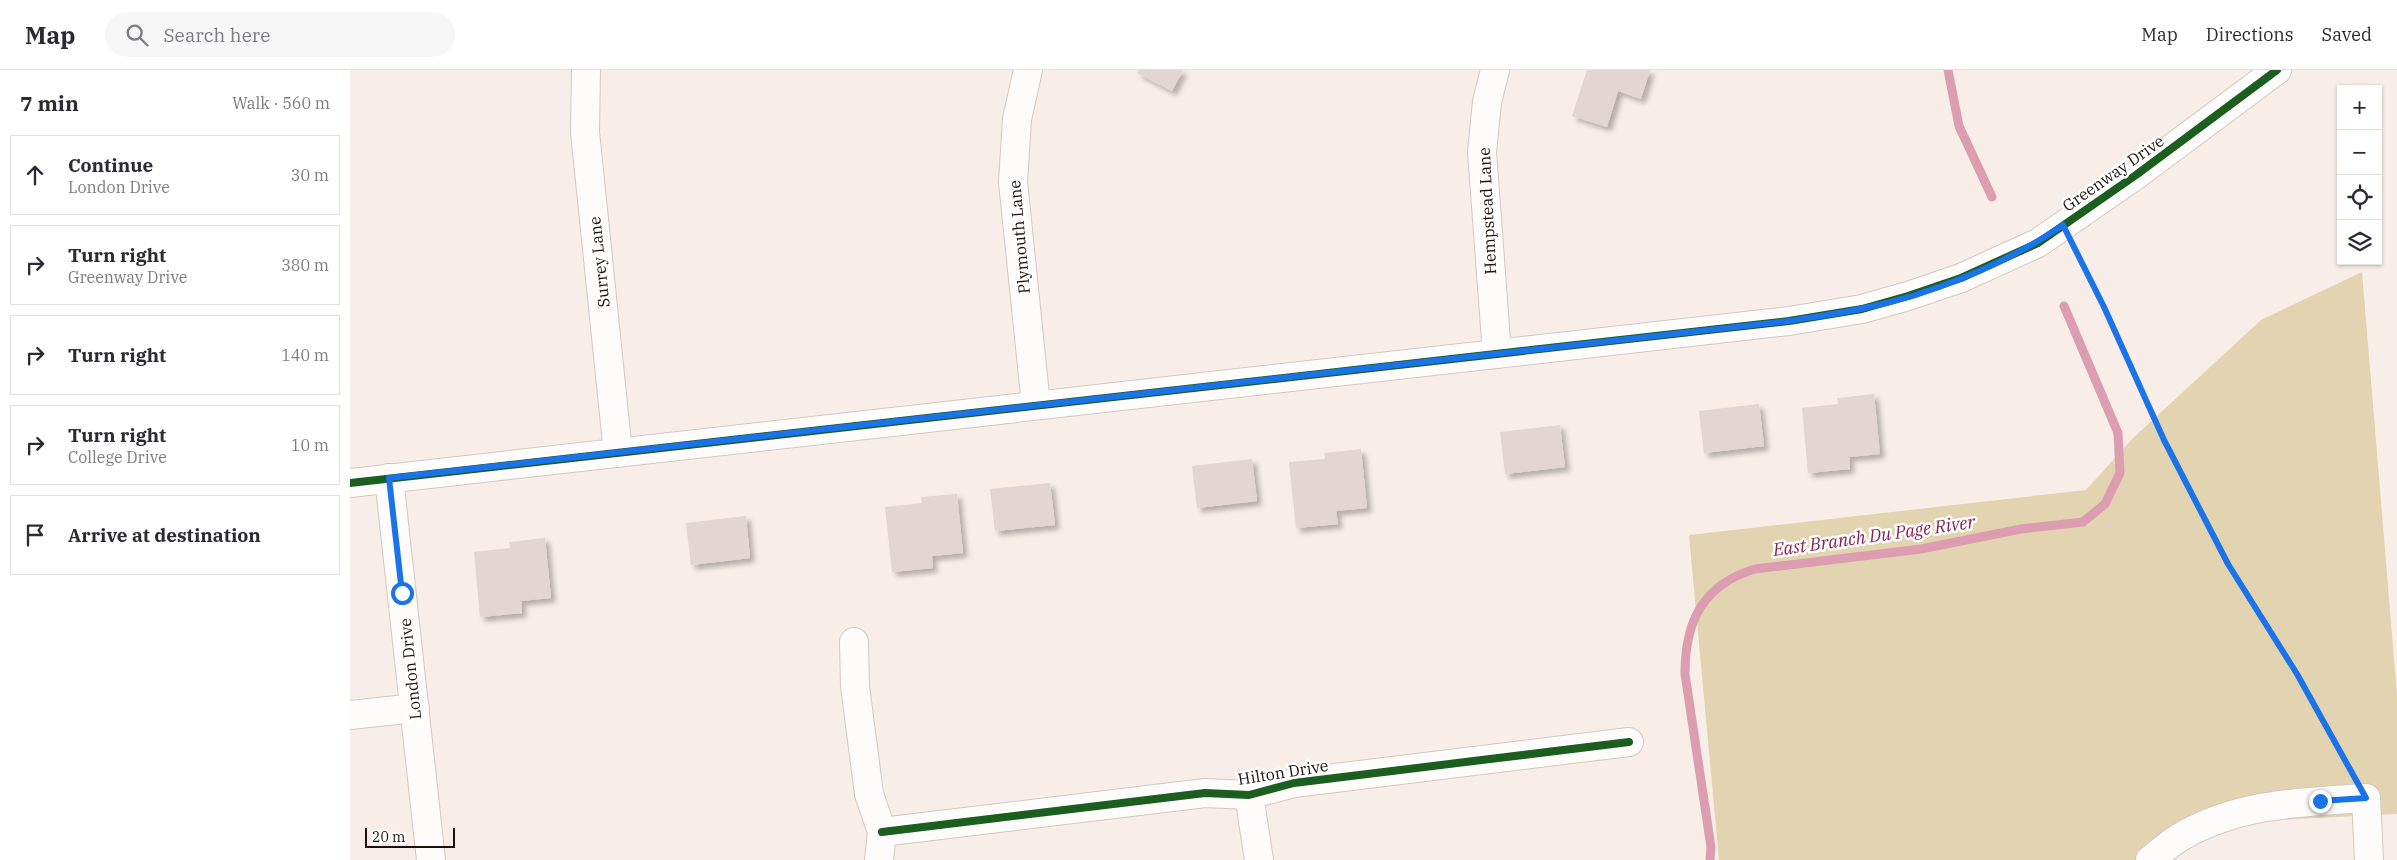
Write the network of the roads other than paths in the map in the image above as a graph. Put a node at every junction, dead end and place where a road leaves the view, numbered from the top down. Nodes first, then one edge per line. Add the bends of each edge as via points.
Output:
1 (586, 70) edge
2 (1028, 70) edge
3 (1495, 70) edge
4 (2277, 70) edge
5 (1497, 354) junction
6 (1036, 405) junction
7 (618, 453) junction
8 (389, 478) junction
9 (350, 483) edge
10 (854, 642) dead end
11 (415, 708) junction
12 (350, 715) edge
13 (1629, 742) dead end
14 (1249, 795) junction
15 (882, 832) junction
16 (431, 860) edge
17 (879, 860) edge
18 (1260, 860) edge
19 (2150, 860) edge
20 (2369, 860) edge

1 - 7 street, Surrey Lane via 586,132
2 - 6 street, Plymouth Lane via 1017,120 1013,182
3 - 5 street, Hempstead Lane via 1487,102 1482,152
4 - 5 street, Greenway Drive via 2038,243 1961,278 1862,309 1789,321
5 - 6 street, Greenway Drive
6 - 7 street, Greenway Drive
7 - 8 street, Greenway Drive
8 - 9 street, Greenway Drive
8 - 11 street, London Drive
10 - 15 street via 855,686 868,794
11 - 12 street
11 - 16 street, London Drive
13 - 14 street, Hilton Drive via 1294,783
14 - 15 street, Hilton Drive via 1205,793
14 - 18 street
15 - 17 street
19 - 20 street via 2182,835 2221,817 2258,807 2366,798

